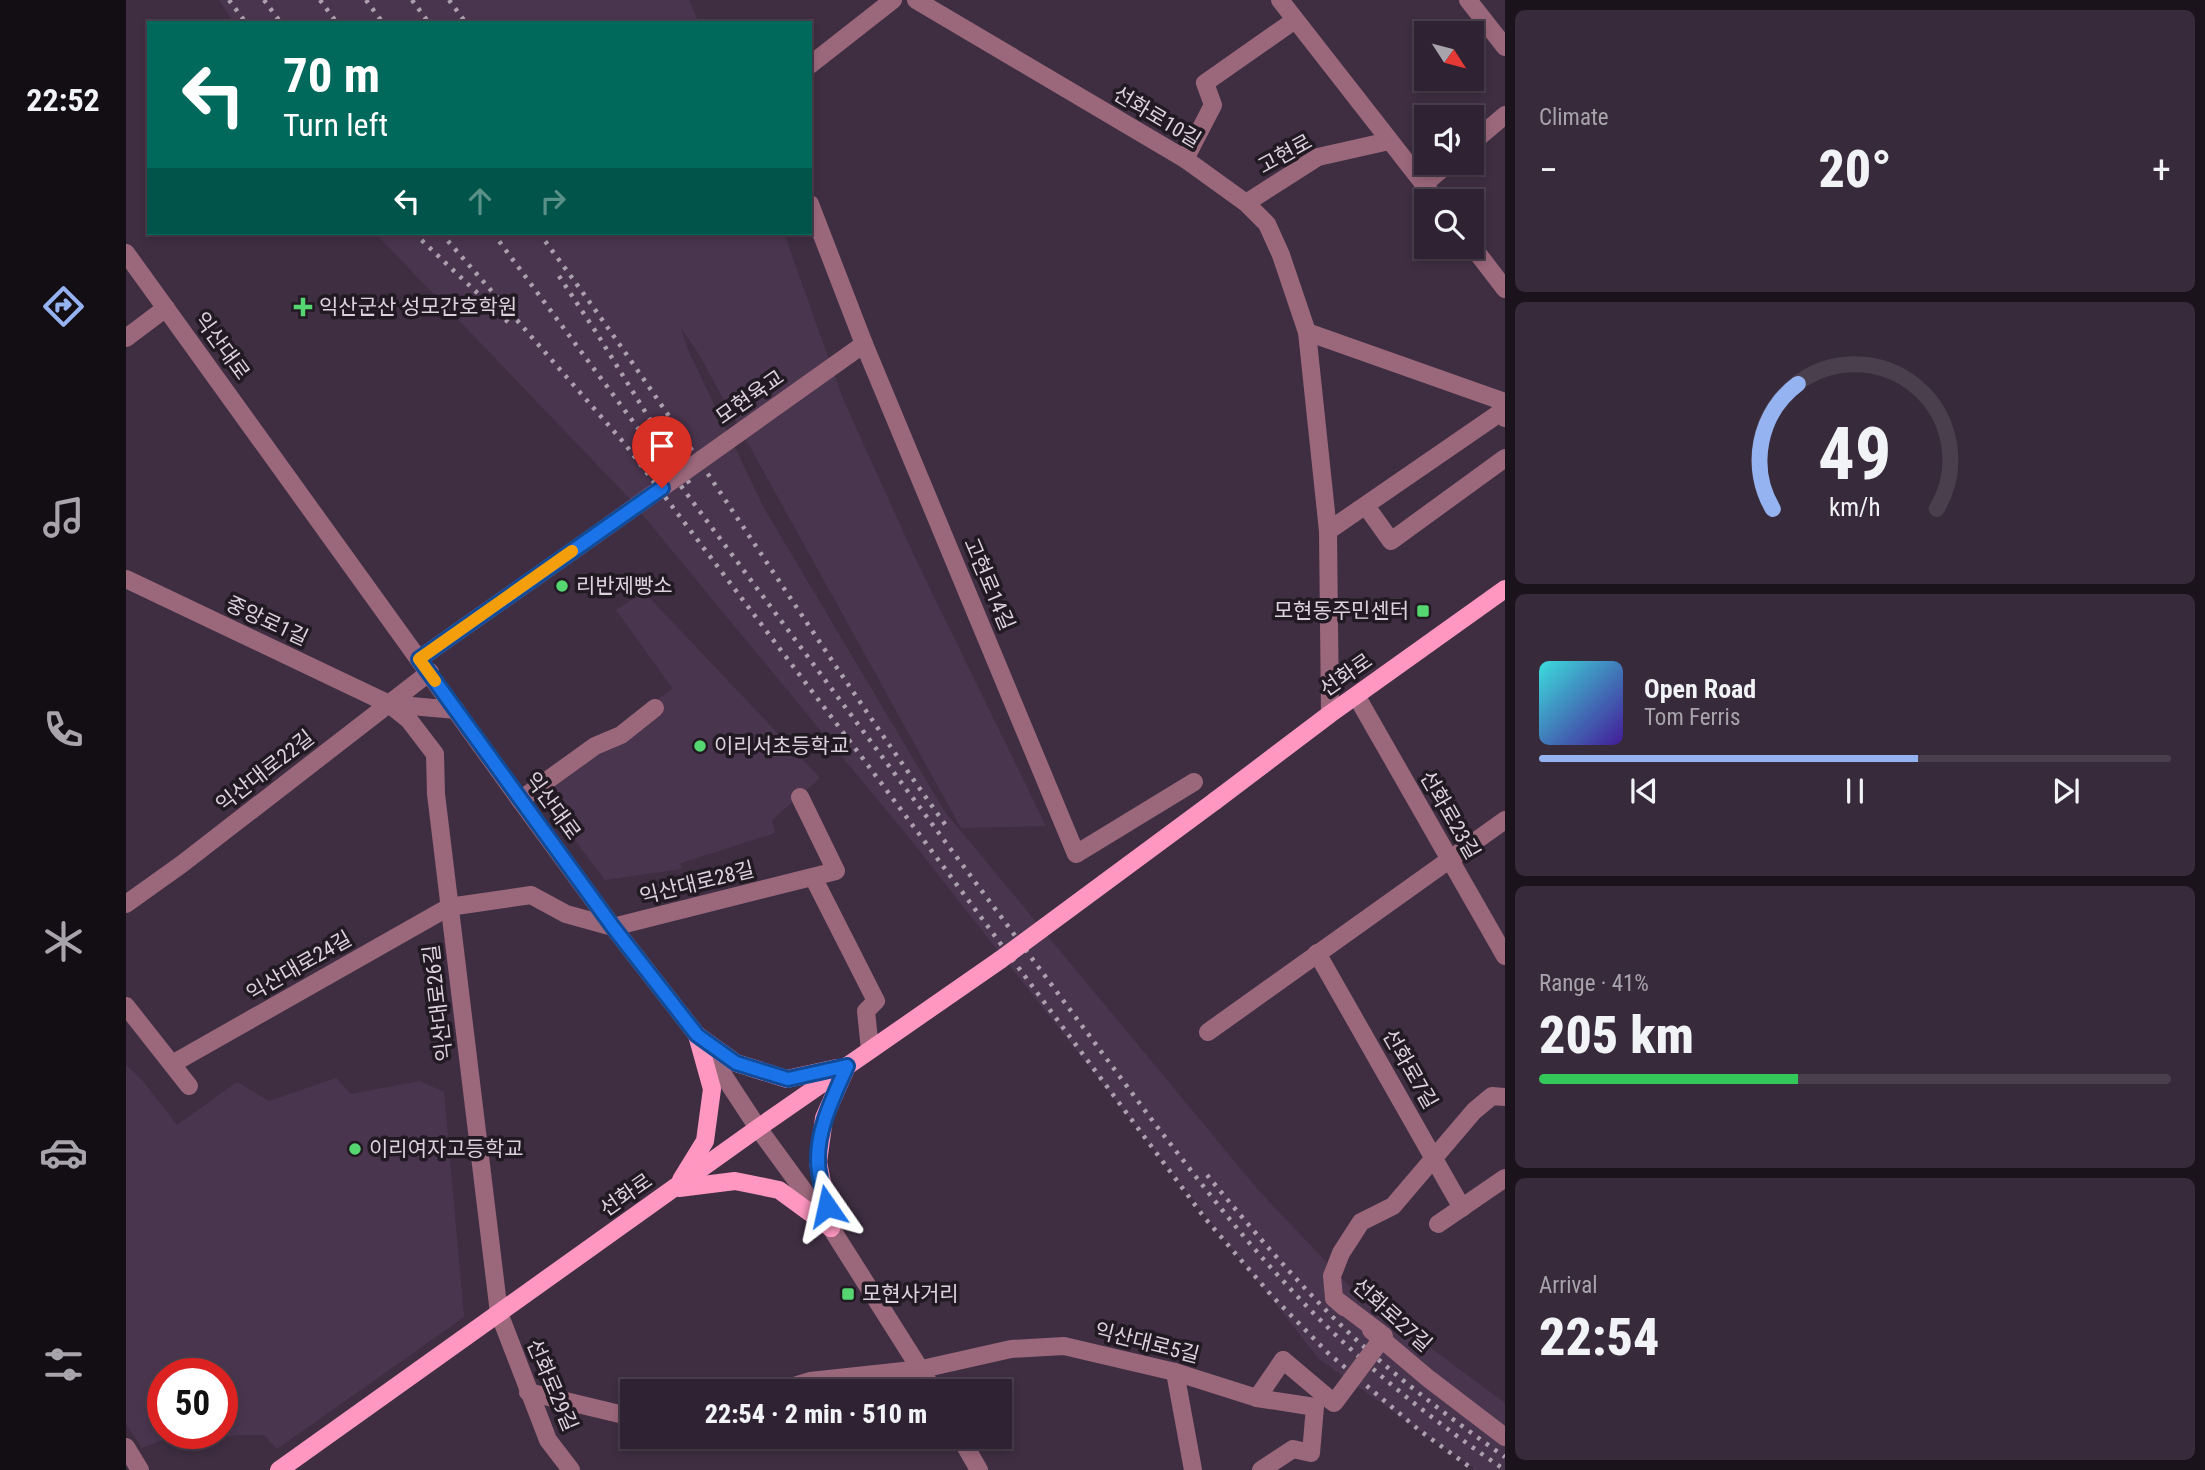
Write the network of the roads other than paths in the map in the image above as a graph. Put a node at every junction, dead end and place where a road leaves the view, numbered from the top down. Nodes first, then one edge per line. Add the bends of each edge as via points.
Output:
1 (893, 0) edge
2 (916, 0) edge
3 (1280, 0) edge
4 (1468, 0) edge
5 (1295, 20) junction
6 (1505, 47) edge
7 (812, 63) edge
8 (1505, 115) edge
9 (1484, 133) edge
10 (1389, 141) junction
11 (1185, 159) junction
12 (1435, 175) edge
13 (1424, 184) junction
14 (1428, 189) edge
15 (1245, 203) junction
16 (812, 209) edge
17 (126, 253) edge
18 (1482, 259) edge
19 (1505, 289) edge
20 (166, 308) junction
21 (1307, 332) junction
22 (126, 338) edge
23 (864, 344) junction
24 (1505, 402) edge
25 (1505, 418) edge
26 (1505, 458) edge
27 (1366, 506) junction
28 (1328, 531) junction
29 (126, 579) edge
30 (1505, 589) edge
31 (424, 666) junction
32 (1357, 697) junction
33 (389, 704) junction
34 (655, 708) dead end
35 (456, 710) junction
36 (1330, 714) junction
37 (1194, 782) dead end
38 (800, 797) dead end
39 (520, 800) junction
40 (1505, 820) edge
41 (1450, 859) junction
42 (813, 877) junction
43 (126, 904) edge
44 (449, 907) junction
45 (613, 927) junction
46 (1317, 953) junction
47 (1505, 956) edge
48 (126, 1006) edge
49 (1208, 1031) dead end
50 (697, 1035) junction
51 (870, 1050) junction
52 (172, 1064) junction
53 (847, 1066) junction
54 (189, 1086) dead end
55 (1505, 1097) edge
56 (758, 1128) junction
57 (1434, 1158) junction
58 (1505, 1178) edge
59 (675, 1188) junction
60 (1462, 1208) junction
61 (1438, 1224) dead end
62 (831, 1228) junction
63 (1334, 1298) junction
64 (499, 1313) junction
65 (922, 1369) junction
66 (1175, 1372) junction
67 (829, 1379) edge
68 (927, 1379) edge
69 (528, 1392) junction
70 (1257, 1398) junction
71 (620, 1414) edge
72 (1505, 1437) edge
73 (548, 1440) junction
74 (126, 1447) edge
75 (967, 1449) edge
76 (140, 1470) edge
77 (279, 1470) edge
78 (554, 1470) edge
79 (571, 1470) edge
80 (979, 1470) edge
81 (1193, 1470) edge
82 (1261, 1470) edge

1 - 7 street
2 - 11 street, 선화로10길
3 - 5 street
4 - 6 street
5 - 10 street
5 - 11 street via 1205,83 1213,105
8 - 9 street
10 - 13 street
10 - 15 street, 고현로 via 1318,157
11 - 15 street, 선화로10길
12 - 13 street
13 - 14 street
15 - 21 street, 선화로10길 via 1267,225
16 - 23 street, 고현로14길
17 - 20 street, 익산대로
18 - 19 street
20 - 22 street
20 - 31 street, 익산대로
21 - 24 street
21 - 28 street, 선화로10길
23 - 31 street, 모현육교, bridge via 594,536
23 - 37 street, 고현로14길 via 1076,854
25 - 27 street via 1501,412
26 - 27 street via 1391,541
27 - 28 street
28 - 36 street, 선화로10길
29 - 33 street, 중앙로1길
30 - 32 main road, 선화로
31 - 33 street, 익산대로22길
31 - 35 street, 익산대로
32 - 36 main road, 선화로
32 - 41 street, 선화로23길
33 - 35 street
33 - 43 street, 익산대로22길
33 - 44 street, 익산대로26길 via 409,720 435,754
34 - 39 street
35 - 39 street, 익산대로
36 - 51 main road, 선화로, bridge via 1000,960
38 - 42 street, 익산대로28길 via 836,871
39 - 45 street, 익산대로
40 - 41 street
41 - 46 street
41 - 47 street, 선화로23길
42 - 45 street, 익산대로28길
42 - 51 street via 876,1002 866,1012
44 - 45 street, 익산대로28길 via 531,895 566,914
44 - 52 street, 익산대로24길
44 - 64 street, 익산대로26길
45 - 50 street, 익산대로
46 - 49 street
46 - 57 street, 선화로7길
48 - 52 street
50 - 53 main road via 736,1063 788,1079
50 - 56 street, 익산대로
50 - 59 main road via 712,1089 705,1141
51 - 53 main road, 선화로
52 - 54 street
53 - 56 main road, 선화로
53 - 62 main road via 824,1118 818,1162
55 - 57 street, 선화로27길 via 1492,1096 1474,1111
56 - 59 main road, 선화로
56 - 62 street, 익산대로
57 - 60 street, 선화로7길
57 - 63 street, 선화로27길 via 1393,1206 1362,1222 1332,1276
58 - 60 street
59 - 62 main road via 735,1181 779,1190
59 - 64 main road, 선화로
60 - 61 street
62 - 65 street, 익산대로
63 - 70 street, bridge via 1384,1336 1334,1403 1283,1360
63 - 72 street, 선화로27길
64 - 69 street, 선화로29길
64 - 77 main road, 선화로
65 - 66 street, 익산대로5길 via 1011,1349 1064,1346
65 - 67 street, 익산대로5길
65 - 68 street, 익산대로
66 - 70 street, 익산대로5길
66 - 81 street
69 - 71 street
69 - 73 street, 선화로29길
70 - 82 street, 익산대로5길 via 1315,1407 1311,1453 1293,1448
73 - 78 street
73 - 79 street, 선화로29길
74 - 76 street
75 - 80 street

